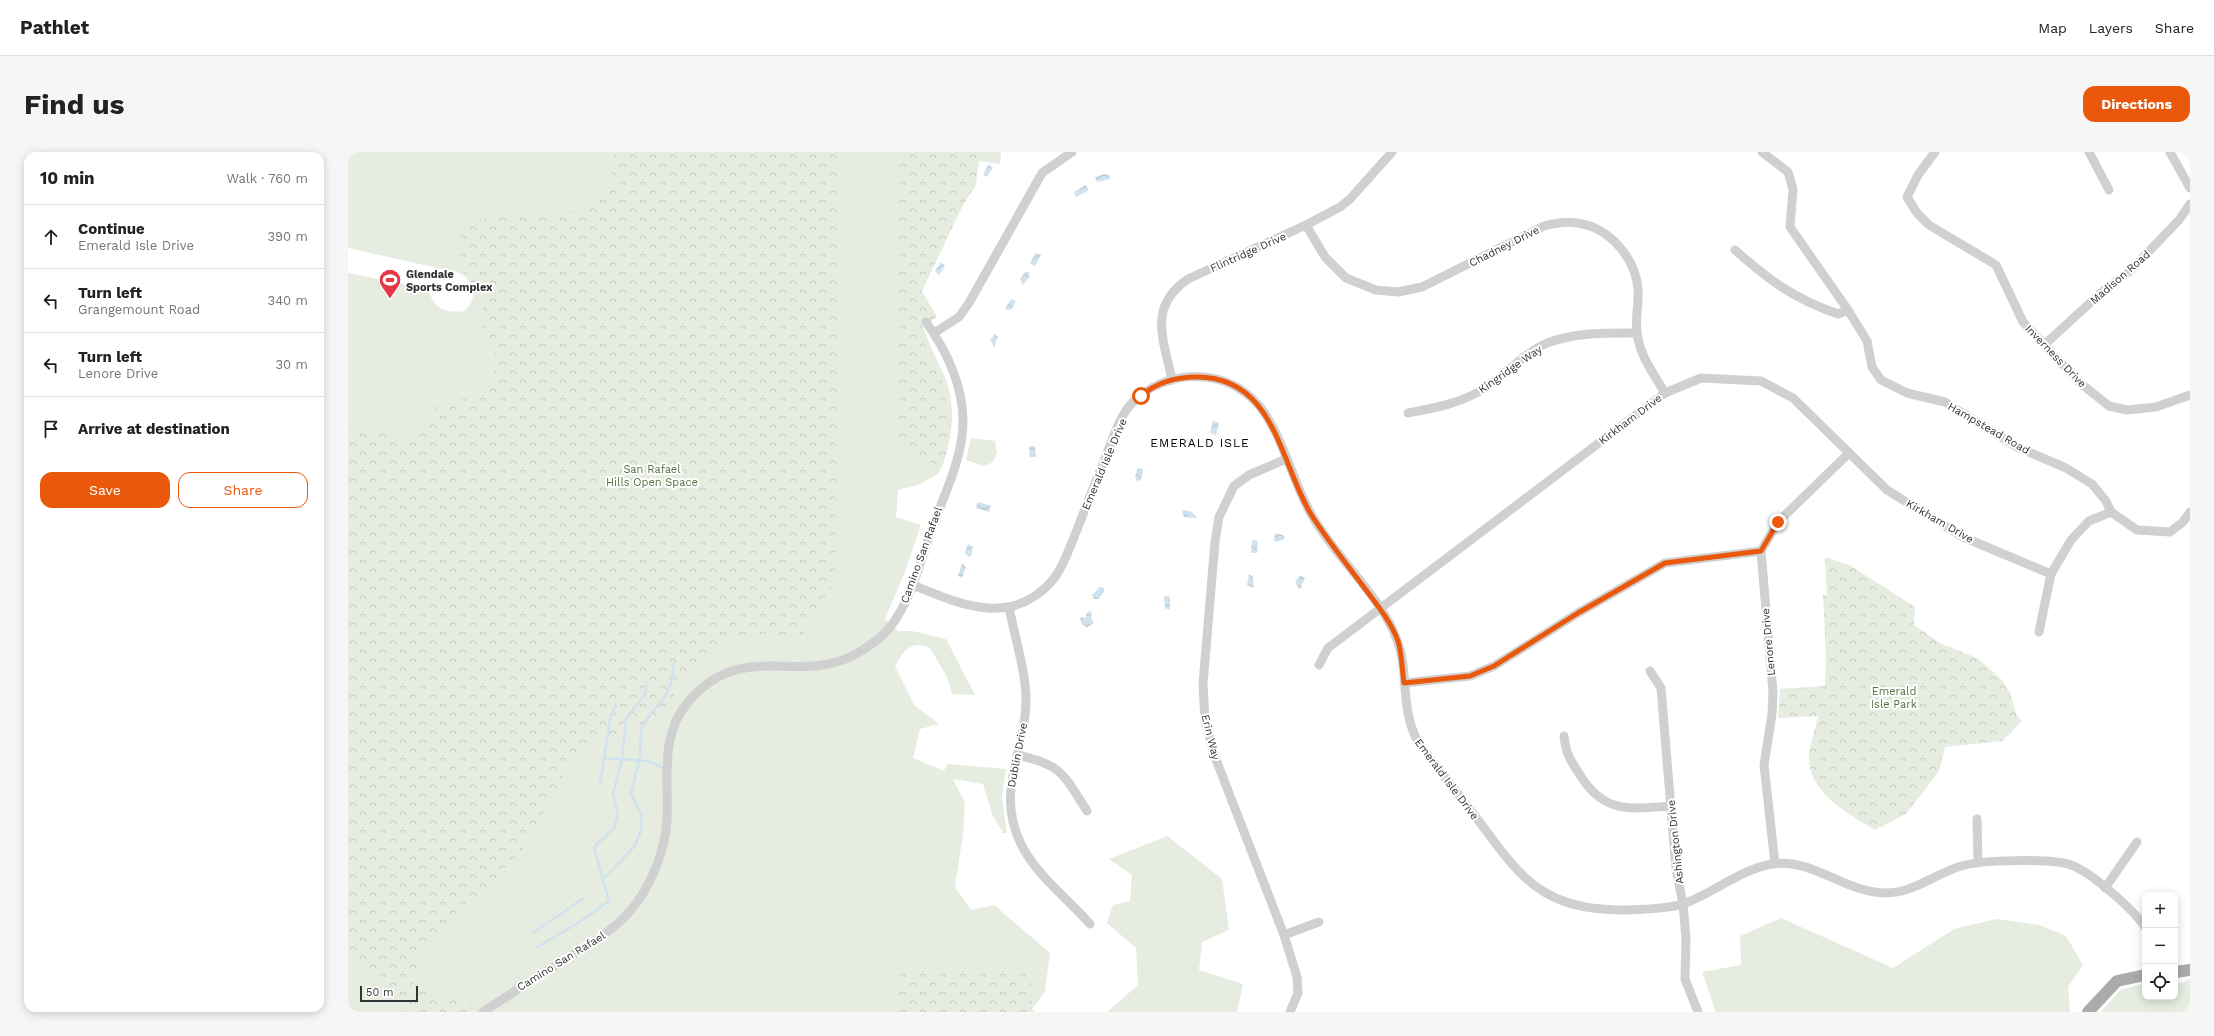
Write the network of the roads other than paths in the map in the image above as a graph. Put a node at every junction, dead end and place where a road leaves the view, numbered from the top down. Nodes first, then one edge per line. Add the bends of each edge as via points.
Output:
1 (1072, 152) edge
2 (1392, 152) edge
3 (1762, 152) edge
4 (1935, 152) edge
5 (2089, 152) edge
6 (2170, 152) edge
7 (2190, 188) edge
8 (2109, 190) dead end
9 (2190, 204) edge
10 (1306, 225) junction
11 (1734, 250) dead end
12 (1848, 310) junction
13 (926, 322) dead end
14 (934, 333) junction
15 (1637, 333) junction
16 (2044, 345) junction
17 (1172, 380) junction
18 (1665, 393) junction
19 (2190, 394) edge
20 (1408, 413) dead end
21 (1849, 453) junction
22 (1286, 459) junction
23 (2111, 512) junction
24 (2190, 512) edge
25 (1761, 551) junction
26 (2051, 574) junction
27 (912, 585) junction
28 (1009, 607) junction
29 (1380, 609) junction
30 (2039, 632) dead end
31 (1319, 665) dead end
32 (1650, 671) dead end
33 (1404, 683) junction
34 (1564, 736) dead end
35 (1017, 755) junction
36 (1670, 806) junction
37 (1087, 811) dead end
38 (1977, 819) dead end
39 (2137, 842) dead end
40 (1978, 863) junction
41 (1775, 864) junction
42 (2105, 888) junction
43 (1683, 904) junction
44 (1319, 922) dead end
45 (2142, 923) edge
46 (1090, 924) dead end
47 (1284, 935) junction
48 (2190, 970) edge
49 (2178, 972) edge
50 (2142, 976) edge
51 (483, 1012) edge
52 (1290, 1012) edge
53 (1698, 1012) edge
54 (2088, 1012) edge

1 - 14 street via 1042,173 970,303 959,317
2 - 10 street, Flintridge Drive via 1350,199
3 - 12 street, Hampstead Road via 1788,172 1793,189 1790,227
4 - 16 street, Inverness Drive via 1918,175 1907,197 1916,213 1930,225 1996,265 2023,322
5 - 8 street
6 - 7 street
9 - 16 street, Madison Road via 2179,220 2130,271 2103,291
10 - 15 street, Chadney Drive via 1325,257 1346,278 1376,290 1398,292 1422,287 1544,226 1561,222 1578,223 1600,231 1619,245 1628,258 1638,289
10 - 17 street, Flintridge Drive via 1188,279 1174,290 1166,302 1161,323
11 - 12 street via 1768,279 1794,296 1838,314
12 - 23 street, Hampstead Road via 1867,341 1872,367 1880,380 1907,393 1944,402 2017,447 2066,468 2092,484 2106,501
13 - 14 street, Camino San Rafael
14 - 27 street, Camino San Rafael via 957,381 962,407 962,434 956,460
15 - 18 street, Chadney Drive via 1644,358
15 - 20 street, Kingridge Way via 1585,334 1560,339 1531,351 1480,391 1460,401
16 - 19 street, Inverness Drive via 2079,382 2109,406 2127,410 2156,407
17 - 22 street, Emerald Isle Drive via 1183,377 1214,379 1239,388 1260,406
17 - 28 street, Emerald Isle Drive via 1144,393 1132,403 1123,416 1064,564 1056,577 1036,596
18 - 21 street, Kirkham Drive via 1701,378 1761,381 1793,398
18 - 29 street, Kirkham Drive
21 - 25 street via 1778,522
21 - 26 street, Kirkham Drive via 1887,490 1963,537
22 - 29 street, Emerald Isle Drive via 1311,514
22 - 47 street, Erin Way via 1249,475 1234,486 1219,517 1203,684 1205,721 1215,757
23 - 24 street, Hampstead Road via 2137,530 2170,532 2183,522
23 - 26 street via 2089,521 2071,540
25 - 33 street via 1665,563 1578,613 1494,666 1470,676
25 - 41 street, Lenore Drive via 1772,693 1772,714 1764,765
26 - 30 street
27 - 28 street, Emerald Isle Drive via 969,606 992,609
27 - 51 street, Camino San Rafael via 892,626 872,644 852,656 824,665 766,665 737,669 716,678 698,692 683,709 671,733 666,756 665,832 654,872 638,901 598,939
28 - 35 street, Dublin Drive via 1026,693 1026,709
29 - 31 street, Kirkham Drive via 1328,648
29 - 33 street, Emerald Isle Drive via 1398,642
32 - 36 street, Ashington Drive via 1661,688
33 - 43 street, Emerald Isle Drive via 1408,720 1418,742 1508,858 1534,885 1563,901 1589,908 1632,910
34 - 36 street via 1566,754 1588,789 1601,800 1631,809
35 - 37 street via 1042,761 1064,776
35 - 46 street, Dublin Drive via 1010,787 1011,816 1021,844 1035,865
36 - 43 street, Ashington Drive via 1676,869
38 - 40 street
39 - 42 street
40 - 41 street, Emerald Isle Drive via 1961,866 1909,889 1885,893 1851,887 1813,869
40 - 42 street, Emerald Isle Drive via 2069,864 2084,871
41 - 43 street, Emerald Isle Drive via 1744,873
42 - 45 street, Emerald Isle Drive
43 - 53 street, Ashington Drive via 1686,939 1685,979
44 - 47 street
47 - 52 street, Erin Way via 1297,976 1298,993
48 - 49 main road
50 - 54 main road via 2117,981

